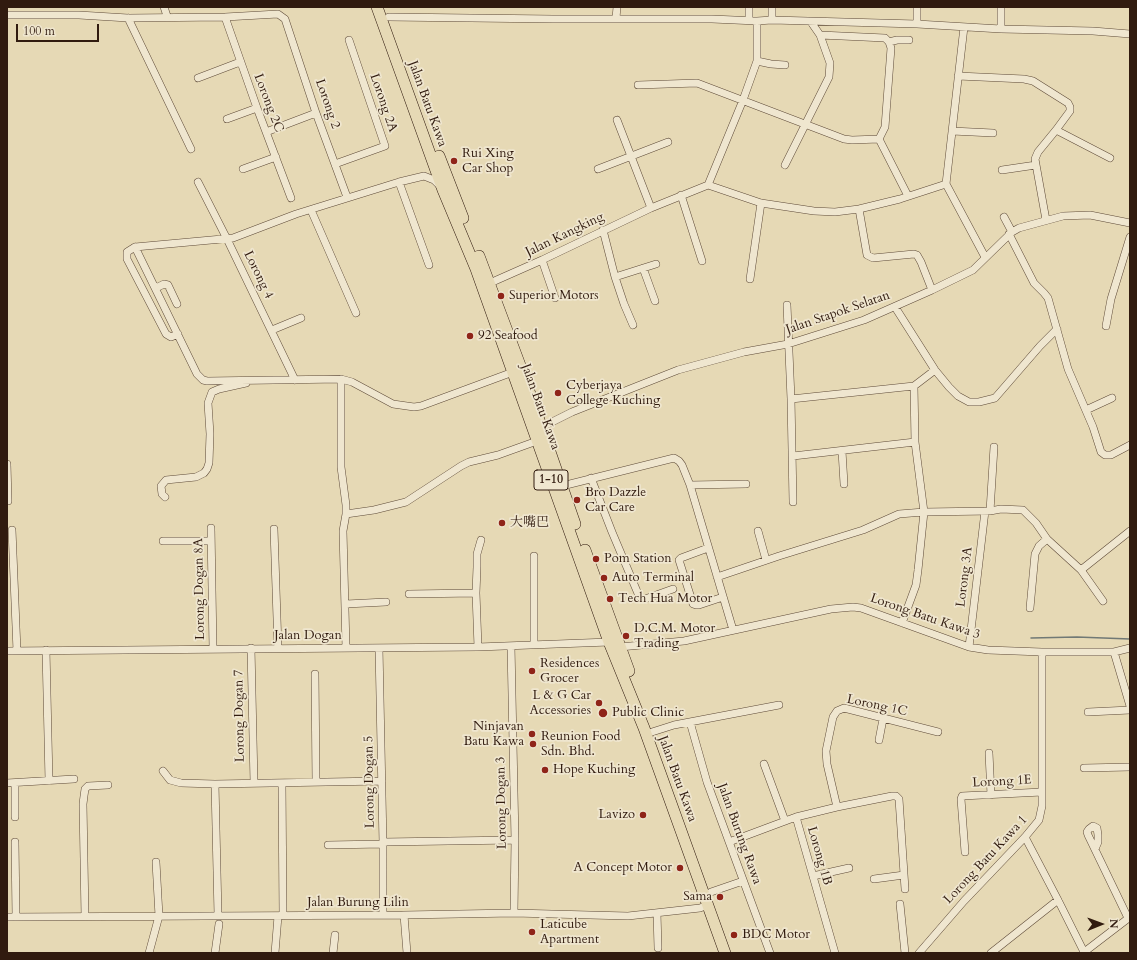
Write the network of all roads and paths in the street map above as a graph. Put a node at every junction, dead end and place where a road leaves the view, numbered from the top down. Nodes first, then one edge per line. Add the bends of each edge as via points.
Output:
1 (164, 7) edge
2 (377, 7) edge
3 (617, 7) edge
4 (749, 7) edge
5 (772, 7) edge
6 (917, 7) edge
7 (1001, 7) edge
8 (387, 12) edge
9 (7, 15) edge
10 (167, 16) junction
11 (225, 17) junction
12 (128, 18) junction
13 (616, 18) junction
14 (748, 20) junction
15 (772, 20) junction
16 (757, 21) junction
17 (811, 22) junction
18 (917, 24) junction
19 (964, 27) junction
20 (1001, 29) junction
21 (820, 34) junction
22 (1130, 34) edge
23 (349, 40) dead end
24 (909, 40) dead end
25 (890, 45) junction
26 (757, 60) junction
27 (240, 62) junction
28 (785, 65) dead end
29 (958, 76) junction
30 (198, 78) dead end
31 (638, 85) dead end
32 (743, 100) junction
33 (257, 108) junction
34 (316, 113) junction
35 (227, 119) dead end
36 (617, 120) dead end
37 (806, 124) junction
38 (1056, 130) junction
39 (952, 131) junction
40 (266, 132) junction
41 (993, 133) dead end
42 (879, 139) junction
43 (668, 142) dead end
44 (429, 148) junction
45 (191, 149) dead end
46 (276, 157) junction
47 (631, 157) junction
48 (1110, 158) dead end
49 (335, 164) junction
50 (785, 165) dead end
51 (1036, 165) junction
52 (598, 169) dead end
53 (243, 170) dead end
54 (1002, 170) dead end
55 (424, 176) junction
56 (198, 182) dead end
57 (399, 182) junction
58 (946, 184) junction
59 (708, 185) junction
60 (443, 190) junction
61 (681, 195) junction
62 (908, 196) junction
63 (347, 197) junction
64 (291, 198) dead end
65 (761, 203) junction
66 (650, 208) junction
67 (859, 208) junction
68 (311, 210) junction
69 (1004, 217) dead end
70 (1046, 220) junction
71 (1130, 223) edge
72 (603, 230) junction
73 (1011, 233) junction
74 (1130, 238) edge
75 (227, 239) junction
76 (135, 247) junction
77 (985, 257) junction
78 (542, 260) junction
79 (702, 261) dead end
80 (656, 264) dead end
81 (429, 265) dead end
82 (643, 268) junction
83 (615, 277) junction
84 (750, 279) dead end
85 (490, 283) junction
86 (156, 288) junction
87 (932, 290) junction
88 (555, 298) dead end
89 (655, 301) dead end
90 (178, 304) dead end
91 (787, 305) dead end
92 (895, 307) junction
93 (356, 313) dead end
94 (301, 318) dead end
95 (633, 325) dead end
96 (1106, 326) dead end
97 (1057, 329) junction
98 (272, 330) junction
99 (178, 334) junction
100 (788, 344) junction
101 (935, 370) junction
102 (513, 372) junction
103 (341, 379) junction
104 (295, 380) junction
105 (248, 381) junction
106 (914, 386) junction
107 (1112, 398) dead end
108 (791, 399) junction
109 (1086, 410) junction
110 (542, 427) junction
111 (537, 441) junction
112 (915, 442) junction
113 (1130, 445) edge
114 (994, 447) dead end
115 (842, 451) junction
116 (793, 456) junction
117 (7, 464) edge
118 (591, 478) junction
119 (746, 484) dead end
120 (844, 484) dead end
121 (690, 485) junction
122 (562, 486) junction
123 (165, 497) dead end
124 (8, 501) edge
125 (793, 502) dead end
126 (988, 511) junction
127 (924, 512) junction
128 (346, 514) junction
129 (211, 528) dead end
130 (274, 529) dead end
131 (12, 530) dead end
132 (758, 531) dead end
133 (1130, 531) edge
134 (1047, 539) junction
135 (480, 540) dead end
136 (163, 541) dead end
137 (211, 541) junction
138 (708, 548) junction
139 (534, 556) dead end
140 (766, 560) junction
141 (1081, 570) junction
142 (717, 577) junction
143 (673, 589) dead end
144 (476, 593) junction
145 (409, 594) dead end
146 (723, 597) junction
147 (1103, 601) dead end
148 (386, 602) dead end
149 (346, 604) junction
150 (1030, 608) dead end
151 (902, 623) junction
152 (733, 630) junction
153 (609, 642) junction
154 (534, 644) junction
155 (511, 646) junction
156 (478, 647) junction
157 (620, 647) junction
158 (969, 647) junction
159 (251, 648) junction
160 (278, 648) junction
161 (346, 648) junction
162 (379, 648) junction
163 (1130, 648) edge
164 (212, 649) junction
165 (46, 650) junction
166 (7, 651) edge
167 (17, 651) junction
168 (1042, 652) junction
169 (1114, 652) junction
170 (315, 674) dead end
171 (779, 705) dead end
172 (1130, 706) edge
173 (1130, 710) edge
174 (1088, 712) dead end
175 (883, 719) junction
176 (690, 722) junction
177 (652, 732) junction
178 (938, 732) dead end
179 (879, 740) dead end
180 (989, 752) dead end
181 (764, 764) dead end
182 (1130, 767) edge
183 (1084, 768) dead end
184 (164, 771) dead end
185 (74, 779) dead end
186 (49, 781) junction
187 (382, 781) junction
188 (15, 782) junction
189 (316, 782) junction
190 (7, 783) edge
191 (254, 783) junction
192 (282, 783) junction
193 (215, 784) junction
194 (108, 785) dead end
195 (1042, 792) junction
196 (991, 795) junction
197 (837, 807) junction
198 (15, 817) dead end
199 (796, 817) junction
200 (785, 820) junction
201 (1025, 837) junction
202 (514, 840) junction
203 (15, 842) dead end
204 (729, 842) junction
205 (383, 843) junction
206 (328, 845) dead end
207 (1095, 849) dead end
208 (965, 852) dead end
209 (156, 862) dead end
210 (849, 868) dead end
211 (904, 875) junction
212 (813, 876) junction
213 (874, 879) dead end
214 (743, 881) junction
215 (906, 889) dead end
216 (711, 892) junction
217 (1058, 900) junction
218 (900, 904) dead end
219 (708, 905) junction
220 (514, 913) junction
221 (657, 913) junction
222 (218, 915) junction
223 (383, 915) junction
224 (404, 915) junction
225 (16, 916) junction
226 (86, 916) junction
227 (159, 916) junction
228 (281, 916) junction
229 (7, 917) edge
230 (1129, 918) edge
231 (219, 924) dead end
232 (335, 935) dead end
233 (658, 948) dead end
234 (149, 953) edge
235 (214, 953) edge
236 (275, 953) edge
237 (333, 953) edge
238 (407, 953) edge
239 (725, 953) edge
240 (733, 953) edge
241 (770, 953) edge
242 (835, 953) edge
243 (905, 953) edge
244 (919, 953) edge
245 (991, 953) edge
246 (1083, 953) edge

1 - 10 street
2 - 44 highway, Jalan Batu Kawa / 1-10
3 - 13 street
4 - 14 street
5 - 15 street
6 - 18 street
7 - 20 street
8 - 13 street
8 - 85 highway, Jalan Batu Kawa / 1-10 via 453,194
9 - 12 street
10 - 11 street
10 - 12 street
11 - 27 street, Lorong 2C
11 - 34 street, Lorong 2 via 278,14 285,19
12 - 45 street
13 - 14 street
14 - 16 street
15 - 16 street
15 - 17 street
16 - 26 street
17 - 18 street
17 - 21 street
18 - 19 street
19 - 20 street
19 - 29 street
20 - 22 street
21 - 25 street via 885,38
21 - 37 street via 830,63 829,77
23 - 49 street, Lorong 2A via 385,146
24 - 25 street via 897,40
25 - 42 street via 885,127
26 - 28 street
26 - 32 street
27 - 30 street
27 - 33 street, Lorong 2C
29 - 38 street via 1033,81 1068,103 1070,107 1070,111
29 - 39 street
31 - 32 street via 697,83
32 - 37 street
32 - 59 street
33 - 35 street
33 - 40 street, Lorong 2C
34 - 40 street
34 - 49 street, Lorong 2
36 - 47 street
37 - 42 street via 852,140
37 - 50 street
38 - 48 street
38 - 51 street via 1038,152
39 - 41 street
39 - 58 street
40 - 46 street, Lorong 2C
42 - 62 street
43 - 47 street
44 - 55 street via 430,164
44 - 60 highway, Jalan Batu Kawa / 1-10
46 - 53 street
46 - 64 street, Lorong 2C
47 - 52 street
47 - 66 street
49 - 63 street, Lorong 2
51 - 54 street
51 - 70 street
55 - 57 street
55 - 60 street via 434,180
56 - 75 street, Lorong 4
57 - 63 street
57 - 81 street
58 - 62 street
58 - 77 street
59 - 61 street, Jalan Kangking
59 - 65 street
60 - 102 highway, Jalan Batu Kawa / 1-10 via 476,269
61 - 66 street, Jalan Kangking
61 - 79 street
62 - 67 street
63 - 68 street
65 - 67 street via 814,211 835,212
65 - 84 street
66 - 72 street, Jalan Kangking
67 - 87 street via 867,255 873,258 917,255
68 - 75 street
68 - 93 street
69 - 73 street
70 - 71 street, Jalan Stapok Selatan via 1063,216 1090,215
70 - 73 street, Jalan Stapok Selatan
72 - 78 street, Jalan Kangking
72 - 83 street
73 - 77 street, Jalan Stapok Selatan
73 - 97 street via 1034,283 1048,298
74 - 96 street via 1111,299
75 - 76 street
75 - 98 street, Lorong 4
76 - 86 street
76 - 99 street via 127,252 127,259 166,334 171,337
77 - 87 street, Jalan Stapok Selatan via 973,270
78 - 85 street, Jalan Kangking
78 - 88 street
80 - 82 street
82 - 83 street
82 - 89 street
83 - 95 street
85 - 110 highway, Jalan Batu Kawa / 1-10
86 - 90 street via 168,284
86 - 99 street
87 - 92 street, Jalan Stapok Selatan
91 - 100 street
92 - 100 street, Jalan Stapok Selatan via 864,320
92 - 101 street
94 - 98 street
97 - 101 street via 1001,393 987,401 963,400 948,387
97 - 109 street via 1068,369
98 - 104 street, Lorong 4
99 - 105 street via 197,374 203,380
100 - 108 street
100 - 110 street, Jalan Stapok Selatan via 744,352 678,370 576,410
101 - 106 street
102 - 103 street via 414,407 393,404 352,382
102 - 111 highway, Jalan Batu Kawa / 1-10
103 - 104 street
103 - 128 street via 341,467
104 - 105 street
105 - 123 street via 212,392 208,403 210,434 207,469 196,477 166,480 161,486
106 - 108 street
106 - 112 street
107 - 109 street
108 - 116 street
109 - 113 street via 1101,452 1111,456
110 - 122 highway, Jalan Batu Kawa / 1-10
111 - 128 street via 461,466 406,502
111 - 153 highway, Jalan Batu Kawa / 1-10
112 - 115 street
112 - 127 street
114 - 126 street, Lorong 3A
115 - 116 street
115 - 120 street
116 - 125 street
117 - 124 street
118 - 121 street via 674,458 682,465
118 - 122 street
118 - 143 street via 639,596 645,599
119 - 121 street
121 - 138 street
122 - 157 highway, Jalan Batu Kawa / 1-10
126 - 127 street
126 - 134 street via 1023,510
126 - 158 street, Lorong 3A
127 - 140 street via 899,514 863,530
127 - 151 street via 916,585
128 - 149 street via 343,531
129 - 137 street, Lorong Dogan 8A
130 - 160 street
131 - 167 street
132 - 140 street
133 - 141 street
134 - 141 street
134 - 150 street via 1035,554
135 - 144 street
136 - 137 street
137 - 164 street, Lorong Dogan 8A
138 - 142 street
138 - 146 street via 679,560 693,604 699,605
139 - 154 street
140 - 142 street
141 - 147 street
142 - 146 street
144 - 145 street
144 - 156 street
146 - 152 street
148 - 149 street
149 - 161 street
151 - 152 street, Lorong Batu Kawa 3 via 853,607 830,609
151 - 158 street, Lorong Batu Kawa 3
152 - 157 street, Lorong Batu Kawa 3 via 684,641
153 - 154 street, Jalan Dogan
153 - 219 highway, Jalan Batu Kawa / 1-10 via 644,728
154 - 155 street, Jalan Dogan
155 - 156 street, Jalan Dogan
155 - 202 street, Lorong Dogan 3
156 - 162 street, Jalan Dogan
157 - 177 highway, Jalan Batu Kawa / 1-10
158 - 168 street, Lorong Batu Kawa 3
159 - 160 street, Jalan Dogan
159 - 164 street, Jalan Dogan
159 - 191 street, Lorong Dogan 7
160 - 161 street, Jalan Dogan
161 - 162 street, Jalan Dogan
162 - 187 street, Lorong Dogan 5
163 - 169 street, Lorong Batu Kawa 3
164 - 165 street, Jalan Dogan
165 - 167 street, Jalan Dogan
165 - 186 street
166 - 167 street, Jalan Dogan
168 - 169 street, Lorong Batu Kawa 3
168 - 195 street, Lorong Batu Kawa 1
169 - 172 street
170 - 189 street
171 - 176 street
173 - 174 street
175 - 178 street, Lorong 1C
175 - 179 street
175 - 197 street, Lorong 1C via 844,708 837,710 833,717 826,751
176 - 177 street
176 - 204 street, Jalan Burung Rawa via 707,782
177 - 216 highway, Jalan Batu Kawa / 1-10
180 - 196 street
181 - 200 street
182 - 183 street
184 - 193 street via 174,782
185 - 186 street
186 - 188 street
187 - 189 street
187 - 205 street, Lorong Dogan 5
188 - 190 street
188 - 198 street
189 - 192 street
191 - 192 street
191 - 193 street
192 - 228 street
193 - 222 street
194 - 226 street via 88,786 84,796
195 - 196 street, Lorong 1E
195 - 201 street, Lorong Batu Kawa 1 via 1039,820
196 - 208 street, Lorong 1E via 962,796
197 - 199 street, Lorong 1B
197 - 211 street, Lorong 1B via 886,797 896,796 899,799
199 - 200 street
199 - 212 street, Lorong 1B
200 - 204 street
201 - 217 street
201 - 244 street, Lorong Batu Kawa 1
202 - 205 street
202 - 220 street, Lorong Dogan 3
203 - 225 street
204 - 214 street, Jalan Burung Rawa
205 - 206 street
205 - 223 street, Lorong Dogan 5
207 - 230 street
209 - 227 street
210 - 212 street
211 - 213 street
211 - 215 street
212 - 242 street, Lorong 1B
214 - 216 street
214 - 241 street, Jalan Burung Rawa
216 - 240 highway, Jalan Batu Kawa / 1-10
217 - 245 street
217 - 246 street
218 - 243 street
219 - 221 street, Jalan Burung Lilin
219 - 239 highway, Jalan Batu Kawa / 1-10
220 - 221 street, Jalan Burung Lilin via 628,916
220 - 224 street, Jalan Burung Lilin
221 - 233 street
222 - 227 street, Jalan Burung Lilin
222 - 228 street, Jalan Burung Lilin
223 - 224 street, Jalan Burung Lilin
223 - 228 street, Jalan Burung Lilin
224 - 238 street
225 - 226 street, Jalan Burung Lilin
225 - 229 street, Jalan Burung Lilin
226 - 227 street, Jalan Burung Lilin
227 - 234 street
228 - 236 street
230 - 246 street
231 - 235 street
232 - 237 street

